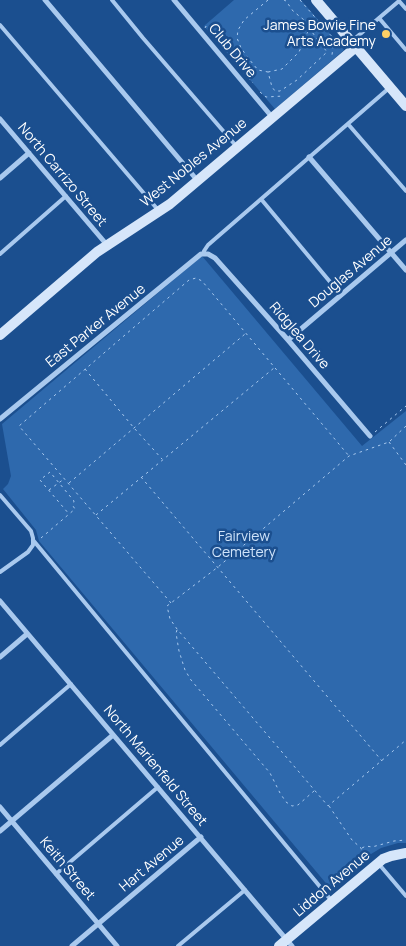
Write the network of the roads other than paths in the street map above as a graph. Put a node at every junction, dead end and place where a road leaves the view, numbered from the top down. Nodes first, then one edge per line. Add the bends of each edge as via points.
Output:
1 (45, 0) edge
2 (112, 0) edge
3 (174, 0) edge
4 (316, 0) edge
5 (406, 9) edge
6 (379, 18) junction
7 (0, 25) edge
8 (354, 44) junction
9 (406, 50) edge
10 (390, 87) junction
11 (406, 106) edge
12 (272, 117) junction
13 (0, 119) edge
14 (348, 124) junction
15 (236, 147) junction
16 (29, 153) junction
17 (310, 157) junction
18 (0, 178) edge
19 (197, 180) junction
20 (406, 191) edge
21 (66, 196) junction
22 (261, 200) junction
23 (159, 211) junction
24 (406, 240) edge
25 (107, 245) junction
26 (391, 253) junction
27 (0, 254) edge
28 (206, 254) junction
29 (406, 270) edge
30 (341, 295) junction
31 (0, 335) edge
32 (288, 340) junction
33 (0, 419) edge
34 (370, 436) road end
35 (0, 495) edge
36 (33, 540) junction
37 (0, 572) edge
38 (0, 601) edge
39 (27, 634) junction
40 (0, 657) edge
41 (71, 684) junction
42 (113, 735) junction
43 (0, 745) edge
44 (158, 787) junction
45 (0, 807) edge
46 (12, 821) junction
47 (0, 831) edge
48 (201, 837) junction
49 (406, 853) edge
50 (376, 865) junction
51 (56, 874) junction
52 (245, 890) junction
53 (406, 896) edge
54 (332, 902) junction
55 (98, 924) junction
56 (286, 944) edge
57 (72, 946) edge
58 (117, 946) edge
59 (178, 946) edge

1 - 19 street
2 - 15 lane
3 - 12 street, Club Drive
4 - 8 street
5 - 6 lane via 399,1
6 - 8 lane
6 - 9 lane
7 - 23 lane
8 - 10 street
8 - 12 street, West Nobles Avenue
10 - 11 street
10 - 14 lane
12 - 15 street, West Nobles Avenue
13 - 16 street, North Carrizo Street
14 - 17 lane
14 - 20 lane
15 - 19 street, West Nobles Avenue
16 - 18 street
16 - 21 street, North Carrizo Street
17 - 22 lane
17 - 26 street
19 - 23 street, West Nobles Avenue
21 - 25 street, North Carrizo Street
21 - 27 lane
22 - 28 lane via 208,245 204,251
22 - 30 lane
23 - 25 street, West Nobles Avenue
24 - 26 street, Douglas Avenue
25 - 31 street, West Nobles Avenue
26 - 29 street
26 - 30 street, Douglas Avenue
28 - 32 street, Ridglea Drive via 215,258
28 - 33 street, East Parker Avenue via 201,254
30 - 32 street, Douglas Avenue
32 - 34 street, Ridglea Drive
35 - 36 lane via 32,532
36 - 37 lane via 28,552
36 - 54 lane
38 - 39 street, North Marienfeld Street
39 - 40 street
39 - 41 street, North Marienfeld Street
41 - 42 street, North Marienfeld Street
41 - 43 lane
42 - 44 street, North Marienfeld Street
42 - 46 street
44 - 48 street, North Marienfeld Street
44 - 51 lane
45 - 46 street, Keith Street
46 - 47 street
46 - 51 street, Keith Street
48 - 52 street, North Marienfeld Street
48 - 55 street, Hart Avenue
49 - 50 street, Liddon Avenue via 391,856
50 - 53 lane
50 - 54 street, Liddon Avenue
51 - 55 street, Keith Street
52 - 56 street, North Marienfeld Street
52 - 59 lane
54 - 56 street, Liddon Avenue
55 - 57 street, Hart Avenue
55 - 58 street, Keith Street

